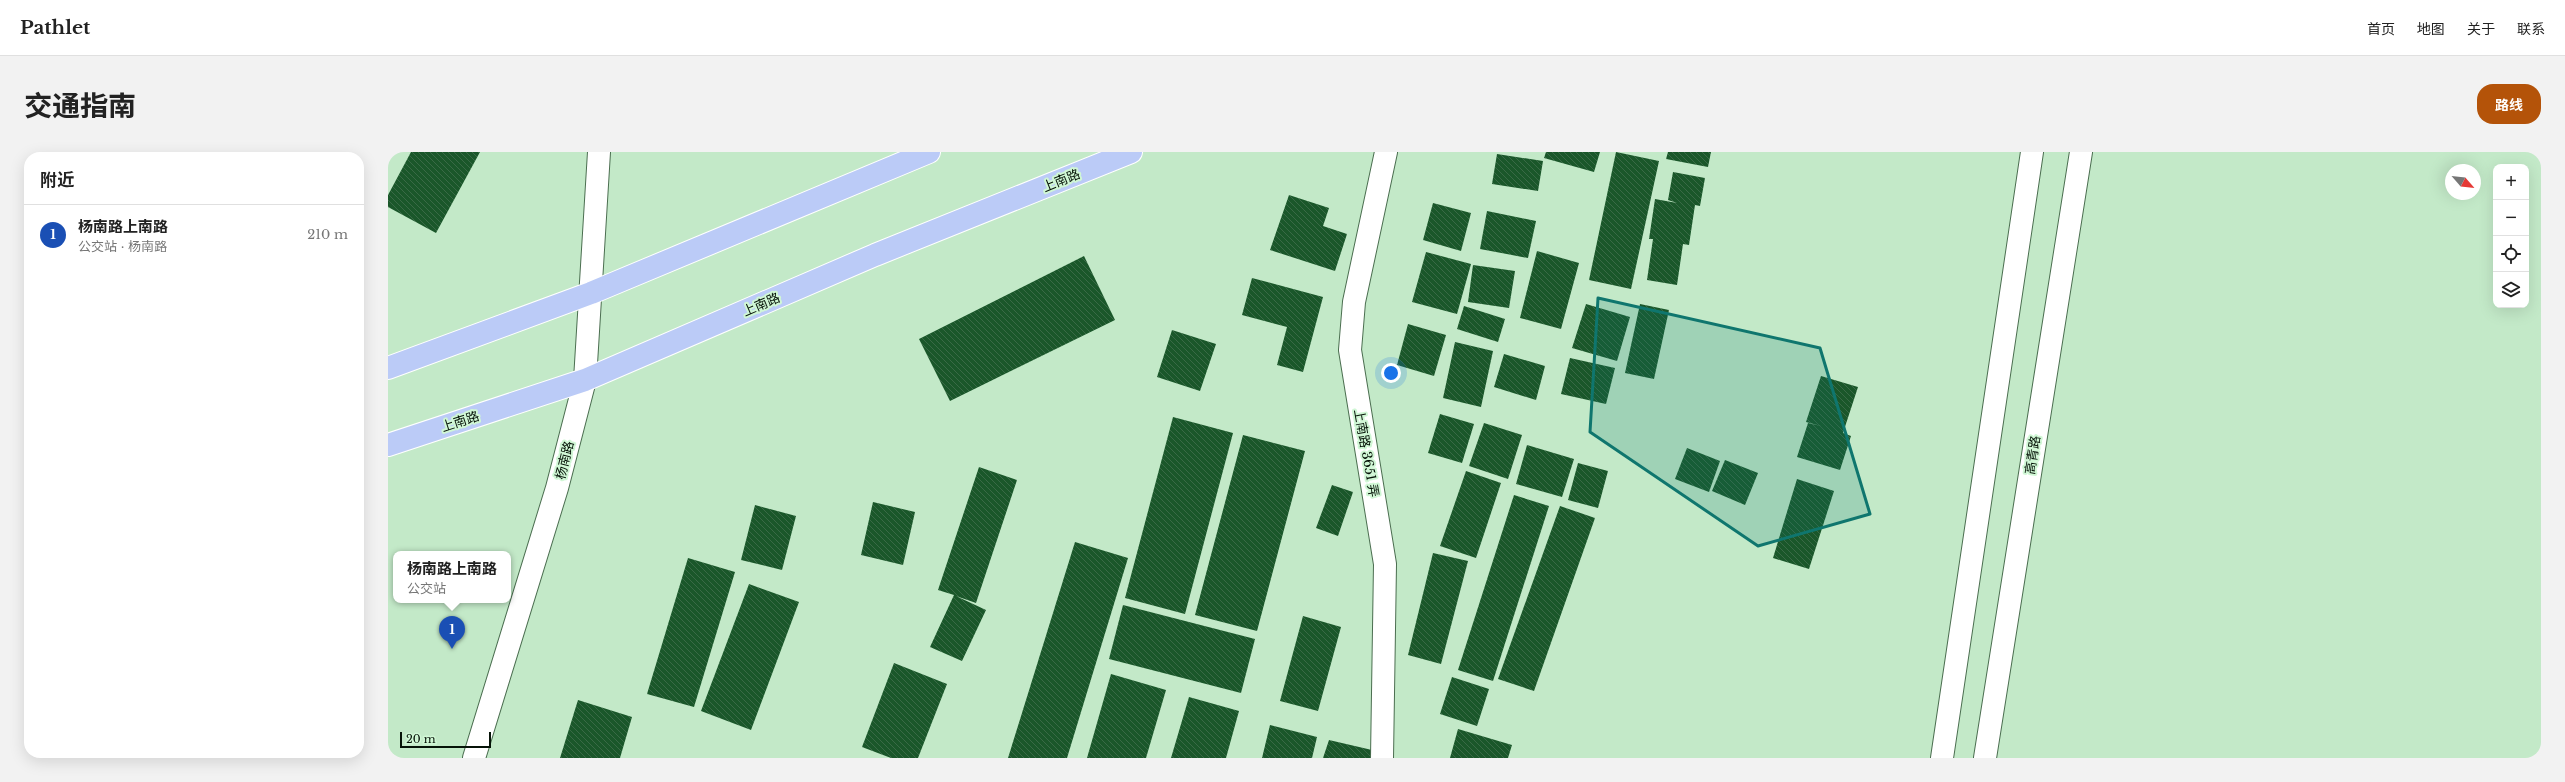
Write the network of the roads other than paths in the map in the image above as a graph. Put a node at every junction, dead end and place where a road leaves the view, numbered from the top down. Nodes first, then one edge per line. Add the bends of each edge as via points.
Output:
1 (599, 152) edge
2 (929, 152) edge
3 (1131, 152) edge
4 (1386, 152) edge
5 (2032, 152) edge
6 (2081, 152) edge
7 (591, 293) junction
8 (388, 368) edge
9 (585, 380) junction
10 (388, 445) edge
11 (474, 758) edge
12 (1382, 758) edge
13 (1942, 758) edge
14 (1985, 758) edge

1 - 7 street, 杨南路
2 - 7 main road
3 - 9 main road, 上南路 via 875,255
4 - 12 street, 上南路 3651 弄 via 1354,302 1350,350 1385,564
5 - 13 street
6 - 14 street, 高青路
7 - 8 main road
7 - 9 street, 杨南路
9 - 10 main road, 上南路
9 - 11 street, 杨南路 via 555,496

